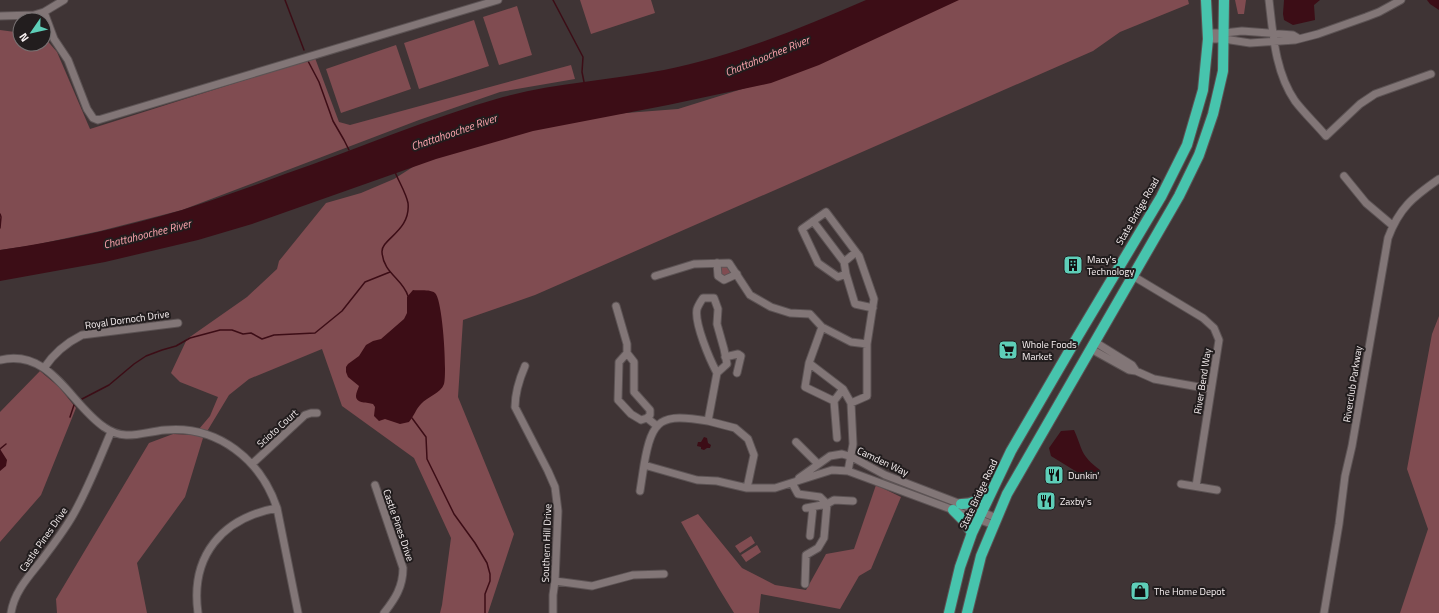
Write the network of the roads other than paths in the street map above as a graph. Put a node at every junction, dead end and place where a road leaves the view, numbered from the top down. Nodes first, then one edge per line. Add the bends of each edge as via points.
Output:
1 (64, 0) edge
2 (498, 0) edge
3 (1206, 0) edge
4 (1224, 0) edge
5 (1269, 0) edge
6 (1401, 0) edge
7 (44, 12) edge
8 (0, 16) edge
9 (12, 16) edge
10 (52, 34) edge
11 (1208, 36) junction
12 (1224, 36) junction
13 (1274, 38) junction
14 (1430, 74) dead end
15 (1344, 176) dead end
16 (1439, 179) edge
17 (813, 221) junction
18 (1392, 225) junction
19 (856, 252) junction
20 (844, 262) junction
21 (717, 263) junction
22 (737, 274) junction
23 (846, 274) junction
24 (655, 276) dead end
25 (1134, 276) junction
26 (616, 306) dead end
27 (873, 308) junction
28 (178, 323) dead end
29 (822, 327) junction
30 (867, 344) junction
31 (1093, 346) junction
32 (627, 353) junction
33 (725, 357) junction
34 (0, 360) edge
35 (809, 362) junction
36 (525, 366) dead end
37 (44, 368) junction
38 (716, 373) junction
39 (737, 373) dead end
40 (844, 389) junction
41 (1210, 389) junction
42 (834, 401) junction
43 (851, 403) junction
44 (318, 413) dead end
45 (647, 418) junction
46 (708, 421) junction
47 (657, 426) junction
48 (111, 432) junction
49 (837, 438) dead end
50 (796, 442) dead end
51 (851, 457) junction
52 (252, 464) junction
53 (818, 464) junction
54 (644, 466) junction
55 (848, 471) junction
56 (792, 483) junction
57 (1181, 484) dead end
58 (375, 485) dead end
59 (1196, 486) junction
60 (747, 488) junction
61 (992, 490) junction
62 (1217, 490) dead end
63 (640, 491) dead end
64 (853, 501) dead end
65 (827, 504) junction
66 (957, 507) junction
67 (277, 508) junction
68 (980, 516) junction
69 (995, 522) junction
70 (972, 533) junction
71 (810, 536) dead end
72 (664, 574) dead end
73 (555, 581) junction
74 (805, 584) dead end
75 (11, 613) edge
76 (198, 613) edge
77 (298, 613) edge
78 (384, 613) edge
79 (553, 613) edge
80 (949, 613) edge
81 (967, 613) edge
82 (1324, 613) edge

1 - 7 street
2 - 10 street via 98,120 93,118 88,109 68,60
3 - 11 highway, State Bridge Road
4 - 12 highway
5 - 13 street
6 - 13 street via 1379,12 1318,34 1300,39
8 - 9 street
11 - 12 street
11 - 61 highway, State Bridge Road via 1203,90 1187,145 1160,197 1022,431
12 - 13 street via 1242,31
12 - 13 street via 1250,43
12 - 25 highway via 1221,78 1213,114 1198,155 1179,196
13 - 14 street via 1278,62 1288,88 1304,113 1326,136 1360,104 1375,94
15 - 18 street via 1366,203
16 - 18 street, Riverclub Parkway via 1411,199
17 - 19 street via 826,212
17 - 20 street
17 - 23 street via 802,230 818,263 838,277
18 - 82 street, Riverclub Parkway via 1384,256 1345,476
19 - 20 street
19 - 27 street via 874,299
20 - 23 street
21 - 22 street via 729,262
21 - 22 street via 718,276 724,280
21 - 24 street via 694,264
22 - 29 street via 750,295 771,307 790,313 810,314
23 - 27 street via 855,304
25 - 31 highway
25 - 41 street, River Bend Way via 1203,318 1214,328 1219,340
26 - 32 street via 627,344
27 - 30 street
28 - 37 street, Royal Dornoch Drive via 82,336 61,348
29 - 30 street via 851,342
29 - 35 street
30 - 43 street via 867,396
31 - 41 street via 1154,379
31 - 69 highway via 1007,494
32 - 45 street via 634,362 634,392 650,410
32 - 45 street via 619,362 618,400 631,414 641,420
33 - 38 street via 726,364
33 - 38 street via 714,298 703,298 697,309 698,324
33 - 39 street via 738,354 741,356
34 - 37 street via 16,359
35 - 40 street
35 - 42 street via 805,387
36 - 73 street, Southern Hill Drive via 517,386 515,407 555,488 558,511
37 - 48 street via 55,376 98,423
38 - 46 street
40 - 42 street
40 - 43 street
41 - 59 street, River Bend Way
42 - 49 street
43 - 51 street via 854,444
44 - 52 street, Scioto Court via 305,415
45 - 47 street
46 - 47 street via 686,417 674,418
46 - 60 street via 735,428 748,439 754,455
47 - 54 street via 648,443
48 - 52 street via 132,436 167,430 198,432 227,444
48 - 75 street, Castle Pines Drive via 73,515 22,585
50 - 53 street
51 - 53 street, Camden Way via 842,454 830,456
51 - 55 street
51 - 66 street, Camden Way
52 - 67 street via 268,484
53 - 56 street, Camden Way
54 - 60 street via 697,480 718,481
54 - 63 street
55 - 56 street, Camden Way via 832,470
55 - 66 street, Camden Way
56 - 60 street via 775,488
56 - 65 street via 798,494 820,497
57 - 59 street
58 - 78 street, Castle Pines Drive via 403,568 400,589
59 - 62 street
61 - 66 highway via 979,500
61 - 68 highway, State Bridge Road
64 - 65 street via 834,500
65 - 71 street via 809,508
65 - 74 street via 824,538 818,548 806,555
66 - 68 street, Camden Way
66 - 68 street, Camden Way
66 - 70 highway via 959,515
67 - 76 street via 255,513 234,523 213,544 200,572 196,600
67 - 77 street
68 - 69 street
68 - 70 highway, State Bridge Road
69 - 81 highway via 981,556
70 - 80 highway, State Bridge Road
72 - 73 street via 633,575 592,586
73 - 79 street, Southern Hill Drive

